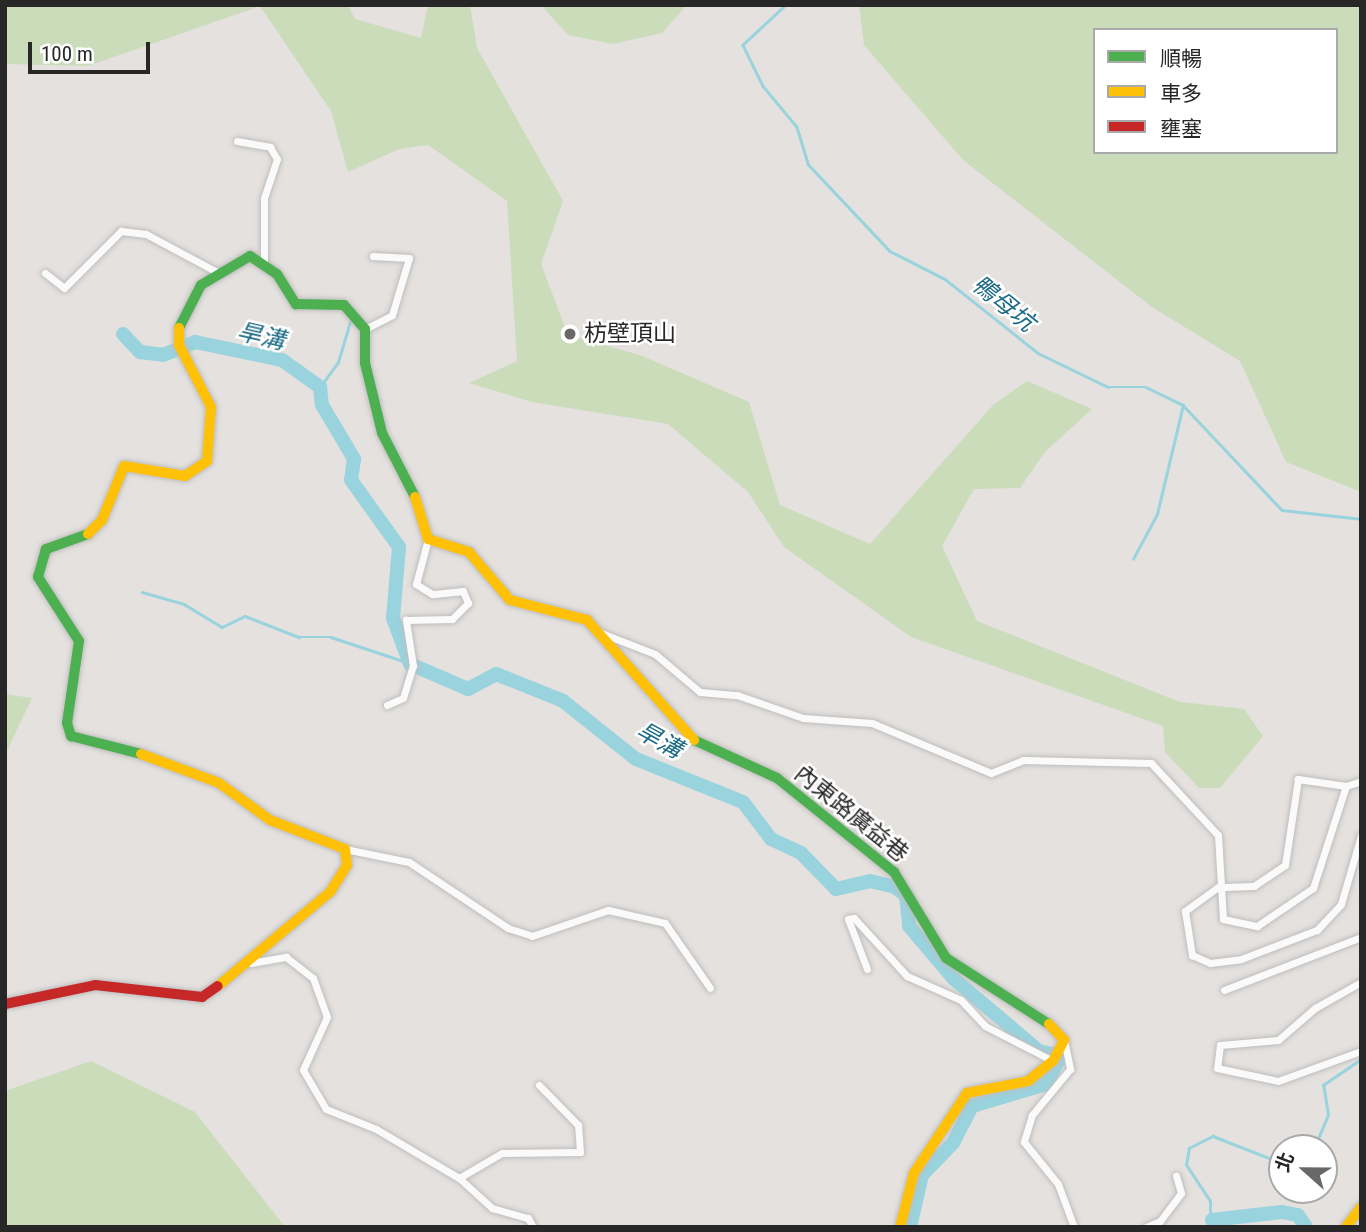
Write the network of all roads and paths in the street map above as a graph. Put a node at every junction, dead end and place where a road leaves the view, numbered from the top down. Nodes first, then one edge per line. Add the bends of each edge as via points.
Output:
1 (237, 141) dead end
2 (373, 256) dead end
3 (264, 261) junction
4 (217, 272) junction
5 (45, 273) dead end
6 (365, 329) junction
7 (428, 539) junction
8 (600, 633) junction
9 (387, 705) dead end
10 (1361, 782) edge
11 (1346, 786) junction
12 (1361, 835) edge
13 (345, 849) junction
14 (1218, 887) junction
15 (1361, 937) edge
16 (251, 963) junction
17 (867, 969) dead end
18 (1361, 982) edge
19 (710, 988) dead end
20 (1224, 990) dead end
21 (5, 1004) edge
22 (1064, 1040) junction
23 (1361, 1051) edge
24 (1052, 1061) junction
25 (539, 1085) dead end
26 (1176, 1177) dead end
27 (459, 1178) junction
28 (1361, 1207) edge
29 (533, 1227) edge
30 (900, 1227) edge
31 (1074, 1227) edge
32 (1146, 1227) edge
33 (1346, 1227) edge

1 - 3 street via 270,148 277,159 264,198
2 - 6 street via 409,258 392,315
3 - 4 street via 250,256
3 - 6 street via 296,304 317,309 344,304
4 - 5 street via 146,234 121,231 64,288
4 - 13 street via 201,285 179,328 178,345 206,387 211,407 206,461 185,476 124,466 91,533 54,543 39,558 38,577 79,642 68,729 79,741 129,749 219,783 270,820 318,832
6 - 7 street via 365,363 377,392 382,433 414,493
7 - 8 street, 內東路廣益巷 via 469,552 493,587 510,600 575,615
7 - 9 street via 416,584 432,594 463,591 468,603 452,620 406,620 413,666 403,698
8 - 14 street, 內東路廣益巷 via 655,653 700,692 737,695 803,718 872,723 991,773 1023,760 1151,762 1218,835
8 - 22 street, 內東路廣益巷 via 697,744 777,778 894,872 946,958 1049,1023
10 - 11 street
11 - 14 street via 1298,779 1285,865 1254,886
11 - 14 street via 1313,888 1257,926 1223,919
12 - 14 street via 1341,904 1317,930 1241,958 1210,963 1192,955 1185,911
13 - 16 street via 340,883 292,919
13 - 19 street via 409,862 508,928 532,936 608,911 666,923
15 - 20 street
16 - 21 street via 202,997 95,985 39,992
16 - 27 street via 286,957 313,978 327,1017 303,1070 326,1109 376,1129
17 - 24 street via 848,919 854,918 907,976 961,1000 985,1026
18 - 23 street via 1315,1007 1278,1040 1220,1045 1217,1068 1278,1081
22 - 24 street
22 - 31 street via 1070,1069 1032,1115 1024,1142 1058,1184
24 - 30 street via 1028,1081 983,1085 967,1093 914,1173
25 - 27 street via 578,1125 580,1152 502,1153
26 - 32 street via 1181,1193 1160,1221
27 - 29 street via 492,1208 528,1218
28 - 33 street

